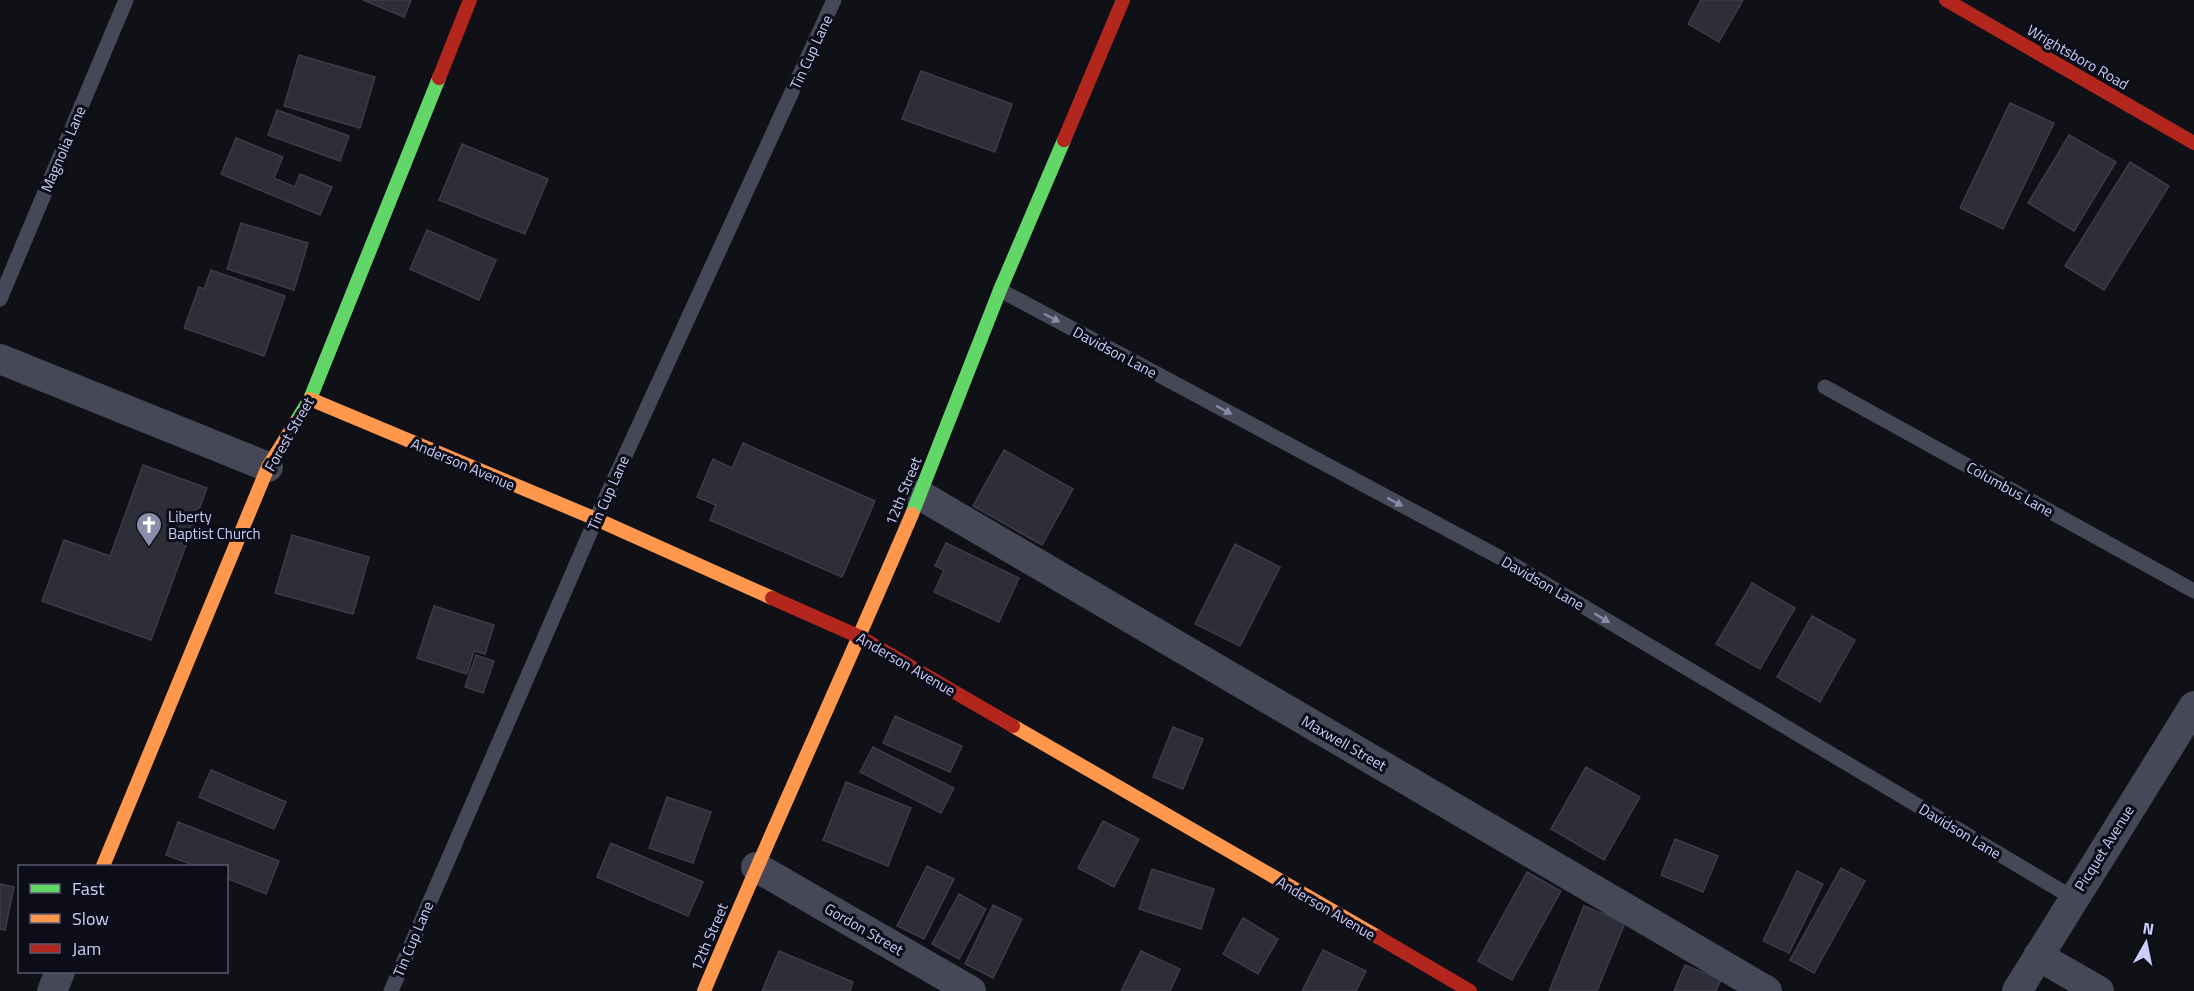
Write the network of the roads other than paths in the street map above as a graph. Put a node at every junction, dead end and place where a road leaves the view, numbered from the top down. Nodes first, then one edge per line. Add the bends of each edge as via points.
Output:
1 (126, 0) edge
2 (470, 0) edge
3 (834, 0) edge
4 (1123, 0) edge
5 (1946, 0) edge
6 (2194, 143) edge
7 (1000, 290) junction
8 (0, 299) edge
9 (0, 359) edge
10 (1825, 387) dead end
11 (310, 399) junction
12 (268, 467) junction
13 (920, 495) junction
14 (596, 519) junction
15 (2194, 591) edge
16 (860, 637) junction
17 (2194, 706) edge
18 (104, 865) edge
19 (756, 867) junction
20 (2073, 898) junction
21 (2038, 956) junction
22 (60, 973) edge
23 (52, 991) edge
24 (391, 991) edge
25 (704, 991) edge
26 (971, 991) edge
27 (1470, 991) edge
28 (1767, 991) edge
29 (2017, 991) edge
30 (2099, 991) edge

1 - 8 lane, Magnolia Lane
2 - 11 street, Forest Street
3 - 14 lane, Tin Cup Lane
4 - 7 street, 12th Street
5 - 6 street, Wrightsboro Road
7 - 13 street, 12th Street
7 -> 20 lane, Davidson Lane via 1512,564
9 - 12 street
10 - 15 lane, Columbus Lane
11 - 12 street, Forest Street
11 - 14 street, Anderson Avenue
12 - 18 street, Forest Street
13 - 16 street, 12th Street
13 - 28 street, Maxwell Street
14 - 16 street, Anderson Avenue
14 - 24 lane, Tin Cup Lane
16 - 19 street, 12th Street
16 - 27 street, Anderson Avenue
17 - 20 street, Picquet Avenue
19 - 25 street, 12th Street
19 - 26 street, Gordon Street
20 - 21 street, Picquet Avenue
21 - 29 street, Picquet Avenue
21 - 30 street
22 - 23 street

